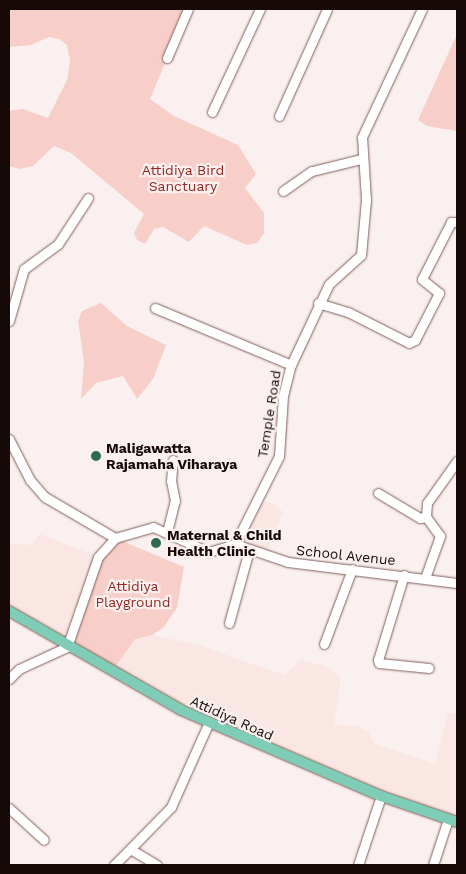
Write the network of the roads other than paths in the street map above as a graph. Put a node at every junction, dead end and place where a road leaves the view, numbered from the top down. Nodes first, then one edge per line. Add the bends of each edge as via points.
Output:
1 (188, 9) edge
2 (260, 9) edge
3 (327, 9) edge
4 (422, 9) edge
5 (167, 58) dead end
6 (212, 112) dead end
7 (278, 116) dead end
8 (361, 159) junction
9 (283, 190) dead end
10 (88, 198) dead end
11 (457, 222) edge
12 (318, 303) junction
13 (156, 308) dead end
14 (9, 321) edge
15 (291, 365) junction
16 (9, 439) edge
17 (173, 460) dead end
18 (457, 460) edge
19 (378, 493) dead end
20 (426, 517) junction
21 (167, 532) junction
22 (114, 538) junction
23 (235, 544) junction
24 (249, 550) junction
25 (352, 569) junction
26 (404, 575) junction
27 (425, 578) junction
28 (457, 583) edge
29 (9, 611) edge
30 (229, 623) dead end
31 (324, 644) dead end
32 (67, 646) junction
33 (428, 668) dead end
34 (9, 679) edge
35 (209, 722) junction
36 (381, 796) junction
37 (9, 808) edge
38 (453, 820) edge
39 (44, 840) dead end
40 (130, 849) junction
41 (114, 865) edge
42 (157, 865) edge
43 (358, 865) edge
44 (433, 865) edge

1 - 5 street
2 - 6 street
3 - 7 street
4 - 8 street, Temple Road via 367,124
8 - 9 street via 312,171
8 - 12 street, Temple Road via 366,200 361,255 358,262 329,284
10 - 14 street via 58,244 24,269
11 - 12 street via 451,222 422,279 439,293 415,340 409,343 348,312
12 - 15 street, Temple Road
13 - 15 street
15 - 23 street, Temple Road via 283,396 278,456
16 - 22 street via 30,480 45,497
17 - 21 street via 170,481 175,501
18 - 20 street via 427,504
19 - 20 street via 420,518
20 - 27 street via 440,536
21 - 22 street via 153,527
21 - 23 street via 210,552
22 - 32 street via 98,557
23 - 24 street, School Avenue
24 - 25 street, School Avenue via 288,562
24 - 30 street
25 - 26 street, School Avenue
25 - 31 street
26 - 27 street, School Avenue
26 - 33 street via 378,660 379,663
27 - 28 street, School Avenue
29 - 32 main road, Attidiya Road
32 - 34 street via 19,669
32 - 35 main road, Attidiya Road via 153,696
35 - 36 main road, Attidiya Road
35 - 40 street via 171,807
36 - 38 main road, Attidiya Road
36 - 43 street
37 - 39 street
38 - 44 street
40 - 41 street
40 - 42 street

